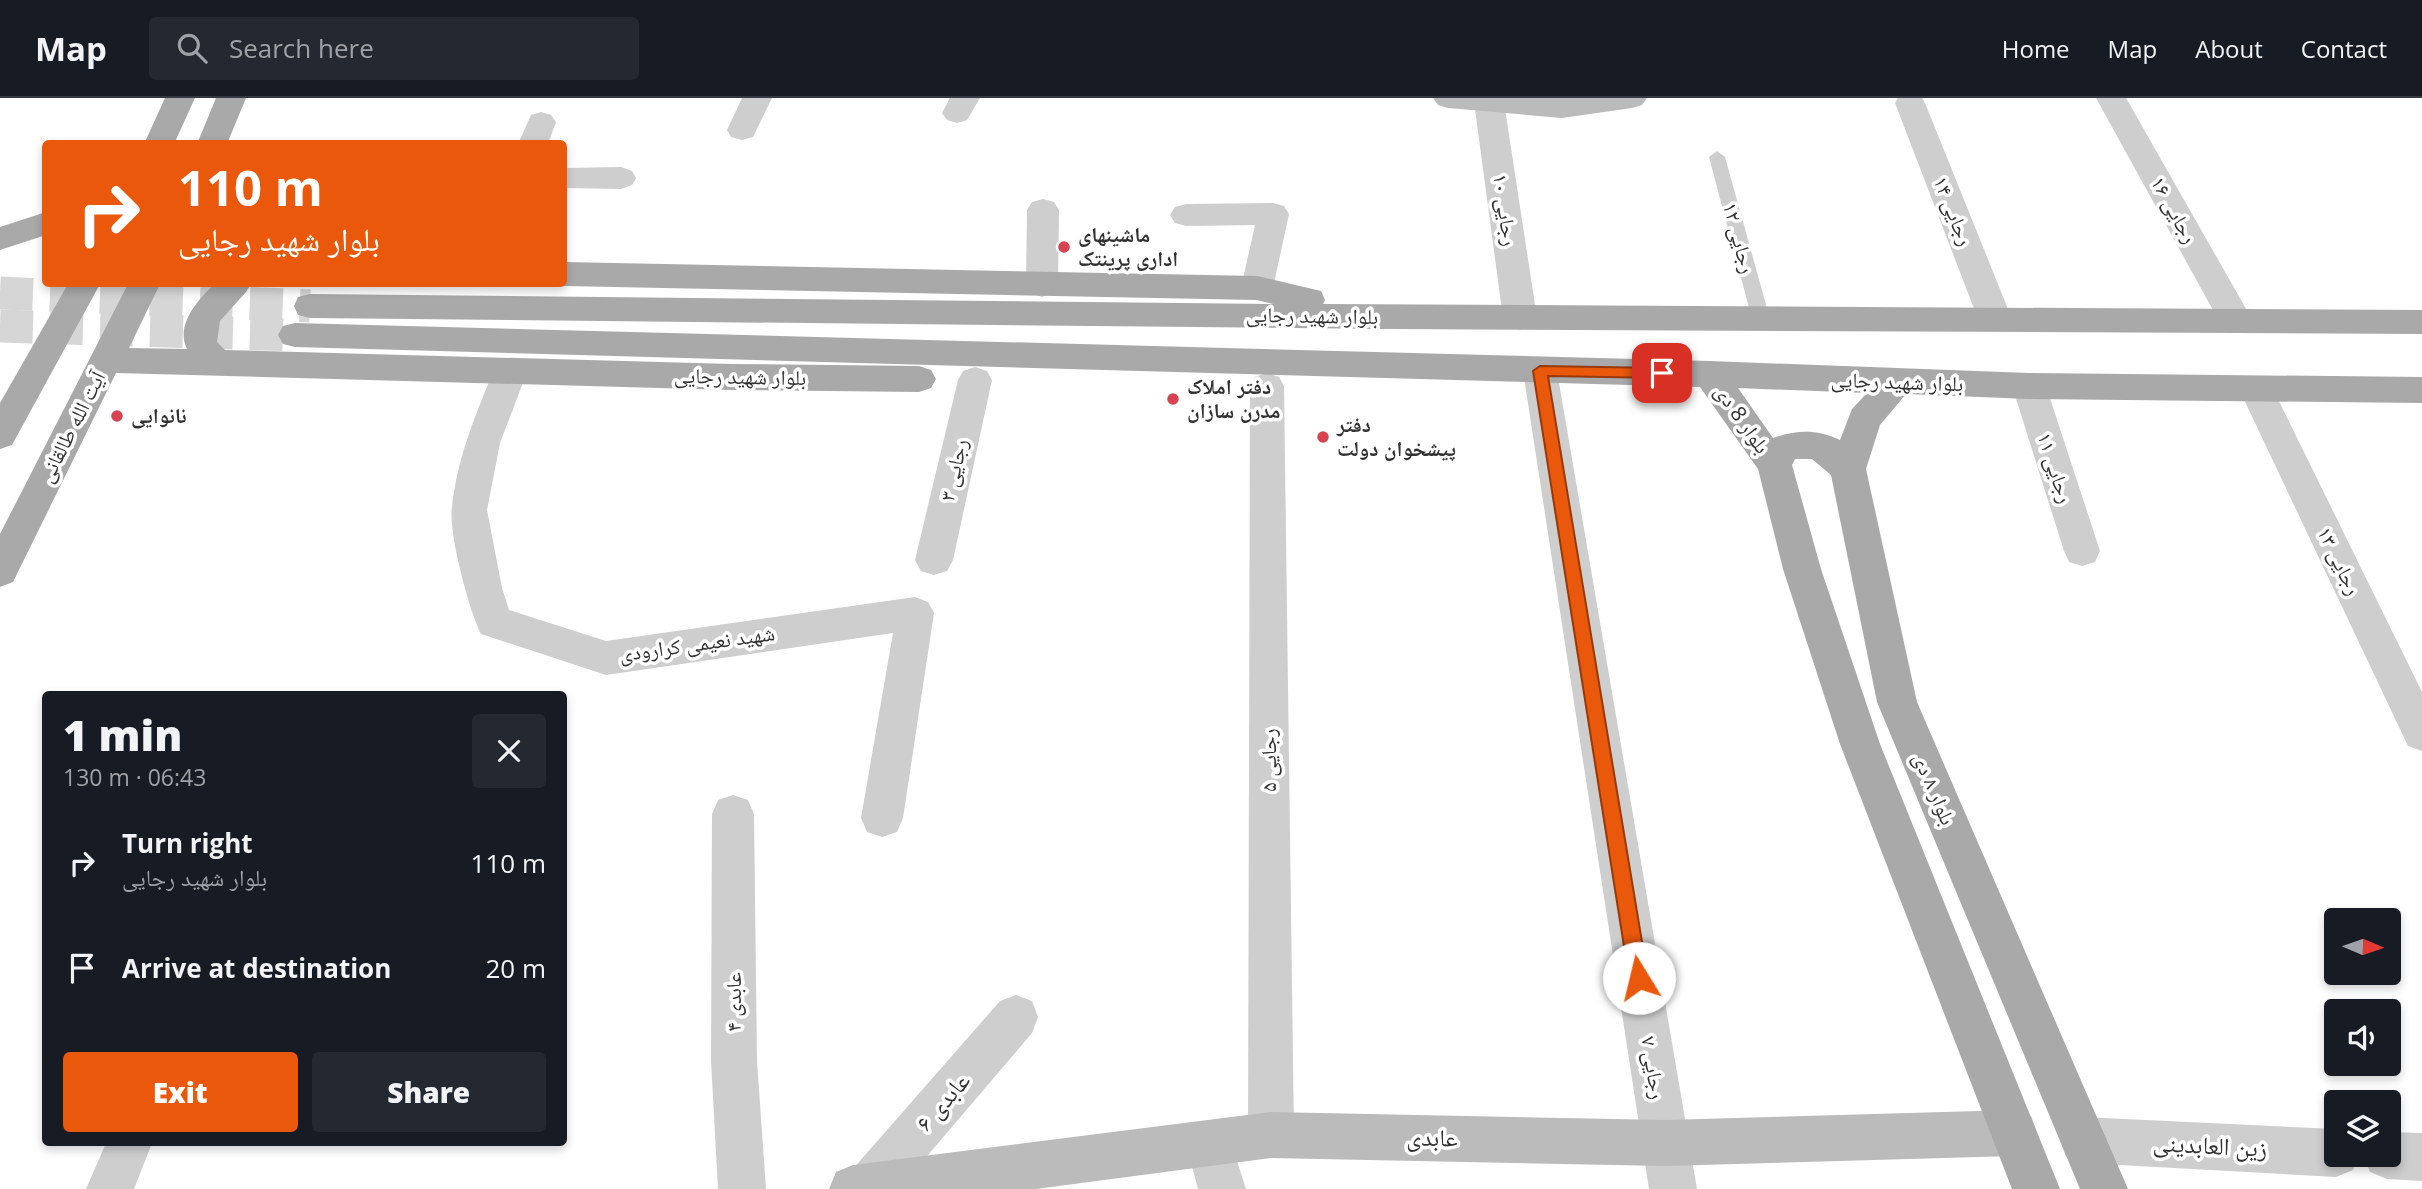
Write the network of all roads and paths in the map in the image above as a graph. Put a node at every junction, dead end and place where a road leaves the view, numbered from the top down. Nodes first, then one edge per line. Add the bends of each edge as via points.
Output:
1 (180, 98) edge
2 (231, 98) edge
3 (757, 98) edge
4 (1448, 98) edge
5 (1632, 98) edge
6 (2111, 98) edge
7 (1489, 102) junction
8 (1910, 103) dead end
9 (742, 130) dead end
10 (161, 140) edge
11 (214, 140) edge
12 (1717, 156) dead end
13 (567, 178) edge
14 (621, 178) dead end
15 (1043, 209) dead end
16 (1186, 215) dead end
17 (42, 224) edge
18 (0, 239) edge
19 (567, 274) edge
20 (1042, 285) junction
21 (82, 287) edge
22 (142, 287) edge
23 (231, 287) edge
24 (1257, 288) junction
25 (1389, 317) junction
26 (1520, 318) junction
27 (1761, 319) junction
28 (1995, 319) junction
29 (2236, 321) junction
30 (2422, 321) edge
31 (106, 360) junction
32 (215, 362) junction
33 (1373, 366) junction
34 (1540, 371) junction
35 (510, 372) junction
36 (1710, 374) junction
37 (975, 380) junction
38 (1897, 382) junction
39 (1267, 386) junction
40 (2029, 386) junction
41 (2256, 389) junction
42 (2422, 390) edge
43 (0, 435) edge
44 (1774, 464) junction
45 (1848, 469) junction
46 (2081, 551) dead end
47 (934, 560) dead end
48 (0, 571) edge
49 (2422, 733) edge
50 (733, 814) dead end
51 (882, 818) dead end
52 (1016, 1017) dead end
53 (2014, 1133) junction
54 (1271, 1135) junction
55 (2083, 1140) junction
56 (1665, 1143) junction
57 (1209, 1144) junction
58 (128, 1146) edge
59 (2324, 1152) edge
60 (2401, 1156) edge
61 (2422, 1157) edge
62 (861, 1188) edge
63 (110, 1189) edge
64 (742, 1189) edge
65 (1222, 1189) edge
66 (1673, 1189) edge
67 (2036, 1189) edge
68 (2104, 1189) edge

1 - 10 main road
2 - 11 main road
3 - 9 street
4 - 7 street
5 - 7 street via 1562,108
6 - 29 street, رجایی ۱۶
7 - 26 street, رجایی ۱۰
8 - 28 street, رجایی ۱۴
12 - 27 lane, رجایی ۱۲
13 - 14 street
15 - 20 street
16 - 24 street via 1273,214
17 - 18 main road
19 - 20 main road, بلوار شهید رجایی
20 - 24 main road, بلوار شهید رجایی
21 - 43 main road
22 - 31 main road, آیت الله طالقانی
23 - 32 main road via 200,329 201,345
24 - 25 main road, بلوار شهید رجایی
25 - 26 main road, بلوار شهید رجایی
25 - 33 main road, بلوار شهید رجایی via 303,321
26 - 27 main road, بلوار شهید رجایی
27 - 28 main road, بلوار شهید رجایی
28 - 29 main road, بلوار شهید رجایی
29 - 30 main road, بلوار شهید رجایی
31 - 32 main road, بلوار شهید رجایی
31 - 48 main road, آیت الله طالقانی
32 - 35 main road, بلوار شهید رجایی
33 - 34 main road, بلوار شهید رجایی
33 - 39 main road, بلوار شهید رجایی
34 - 36 main road, بلوار شهید رجایی
34 - 56 street, رجایی ۷
35 - 37 main road, بلوار شهید رجایی
35 - 51 street, شهید نعیمی کرارودی via 482,443 470,510 494,622 606,658 915,612
36 - 38 main road, بلوار شهید رجایی
36 - 44 main road, بلوار 8 دی
37 - 39 main road, بلوار شهید رجایی
37 - 47 street, رجایی ۳
38 - 40 main road, بلوار شهید رجایی
38 - 45 main road, بلوار ۸ دی via 1864,419
39 - 54 street, رجایی ۵
40 - 41 main road, بلوار شهید رجایی
40 - 46 street, رجایی ۱۱
41 - 42 main road, بلوار شهید رجایی
41 - 49 street, رجایی ۱۳
44 - 45 main road via 1784,448 1807,442 1832,451
44 - 53 main road via 1802,569 1860,744
45 - 55 main road, بلوار ۸ دی via 1897,702
50 - 64 street, عابدی ۴ via 734,1060
52 - 62 street, عابدی ۶
53 - 56 street, عابدی
53 - 67 main road
54 - 56 street, عابدی
54 - 57 street, عابدی
55 - 59 street, زین العابدینی
55 - 68 main road, بلوار ۸ دی
56 - 66 street, رجایی ۷
57 - 62 street, عابدی
57 - 65 street
58 - 63 street
60 - 61 street

